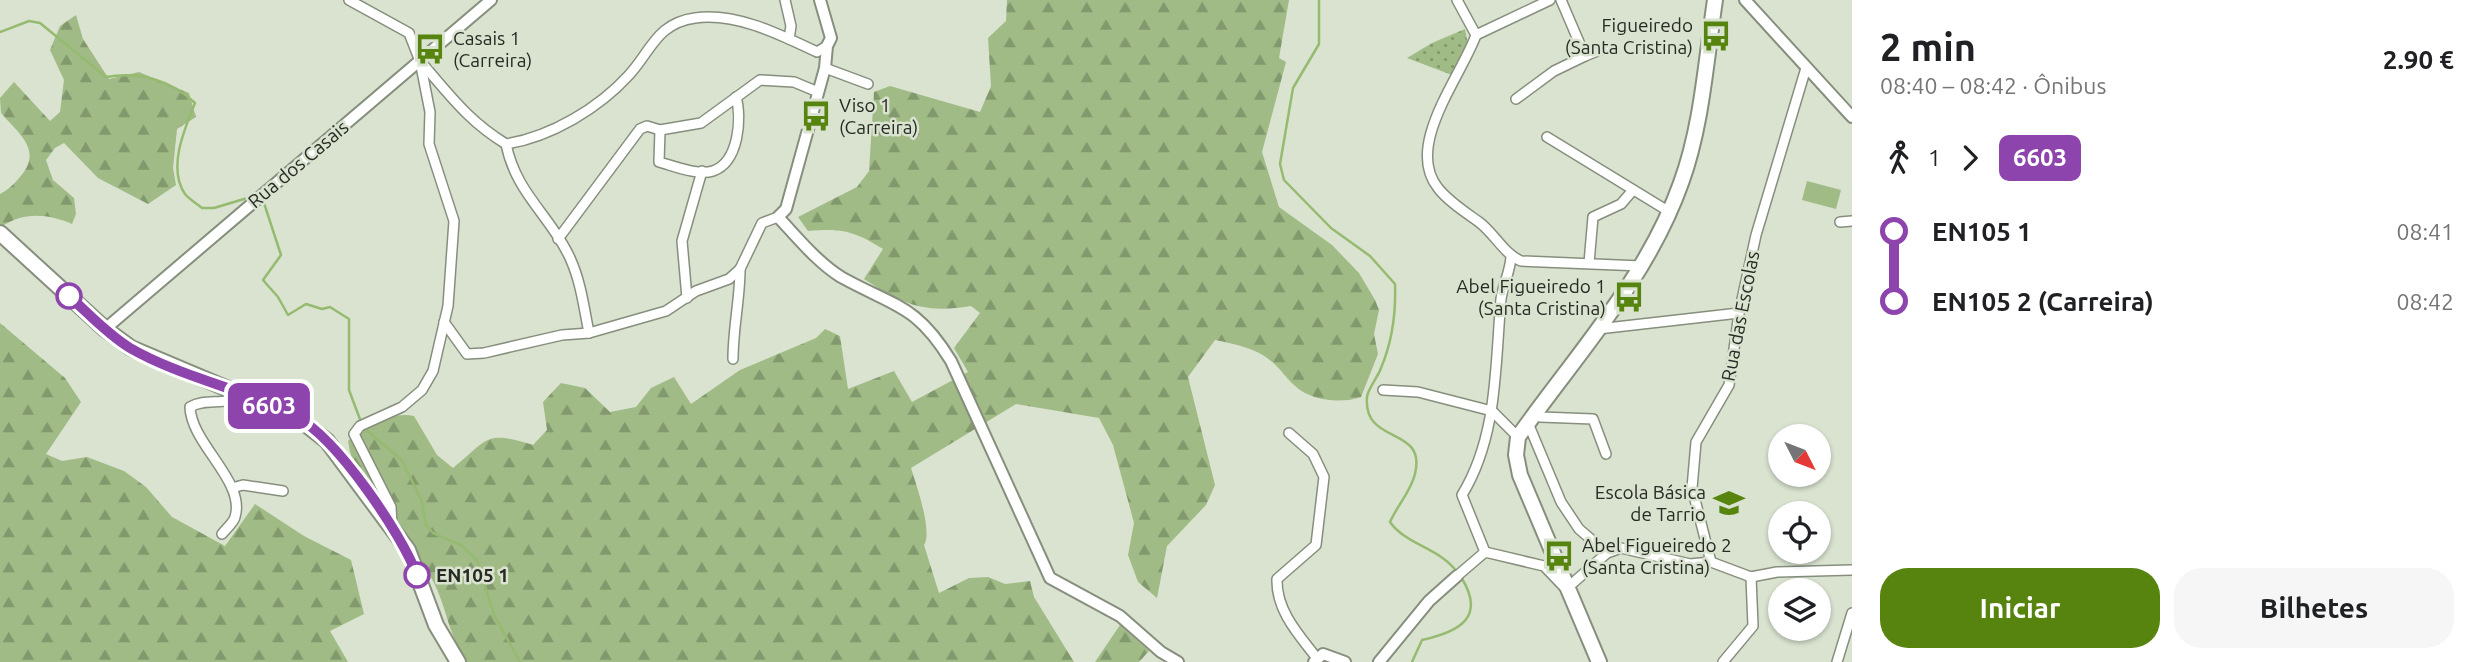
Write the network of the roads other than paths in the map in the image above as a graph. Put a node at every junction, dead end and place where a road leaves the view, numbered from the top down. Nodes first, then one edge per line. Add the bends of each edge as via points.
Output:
1 (349, 0) edge
2 (491, 0) edge
3 (785, 0) edge
4 (820, 0) edge
5 (1457, 0) edge
6 (1550, 0) edge
7 (1562, 0) edge
8 (1716, 0) edge
9 (1745, 0) edge
10 (1476, 35) junction
11 (789, 39) junction
12 (827, 46) junction
13 (1605, 48) dead end
14 (1585, 56) junction
15 (420, 61) junction
16 (825, 68) junction
17 (1806, 68) junction
18 (867, 84) dead end
19 (818, 92) junction
20 (736, 97) junction
21 (1516, 99) dead end
22 (1852, 117) edge
23 (660, 130) junction
24 (1547, 137) dead end
25 (506, 144) junction
26 (702, 171) junction
27 (1633, 190) junction
28 (1668, 211) junction
29 (778, 217) junction
30 (1852, 221) edge
31 (1840, 222) dead end
32 (0, 233) edge
33 (558, 239) junction
34 (1511, 257) junction
35 (1589, 263) junction
36 (1641, 265) junction
37 (740, 269) junction
38 (687, 298) junction
39 (1739, 313) junction
40 (444, 322) junction
41 (105, 329) junction
42 (1598, 329) junction
43 (589, 333) junction
44 (733, 359) dead end
45 (1383, 390) dead end
46 (242, 395) junction
47 (1492, 411) junction
48 (1532, 418) junction
49 (1289, 433) dead end
50 (1518, 437) junction
51 (1606, 454) dead end
52 (232, 488) junction
53 (283, 491) dead end
54 (392, 525) junction
55 (222, 534) dead end
56 (1485, 552) junction
57 (1607, 553) junction
58 (1711, 562) junction
59 (1852, 570) edge
60 (1459, 573) joint
61 (1751, 577) junction
62 (1566, 590) junction
63 (1852, 613) edge
64 (1315, 659) edge
65 (458, 662) edge
66 (1178, 662) edge
67 (1345, 662) edge
68 (1379, 662) edge
69 (1599, 662) edge
70 (1723, 662) edge
71 (1838, 662) edge

1 - 15 street via 409,33
2 - 15 street, Rua dos Casais
3 - 11 street
4 - 12 street via 831,38
5 - 10 street
6 - 10 street
7 - 14 street
8 - 28 main road via 1693,138
9 - 17 street
10 - 34 street via 1426,147 1427,162 1439,189 1492,232
11 - 12 street via 817,52
11 - 25 street via 724,18 694,18 661,31 609,94 560,127 525,142
12 - 16 street
13 - 14 street
14 - 21 street via 1554,71
15 - 25 street via 453,102
15 - 40 street via 430,112 429,144 454,221
15 - 41 street, Rua dos Casais
16 - 18 street
16 - 19 street
17 - 22 street
17 - 39 street, Rua das Escolas via 1756,234
19 - 20 street via 774,79 760,80
19 - 29 street via 786,209
20 - 23 street via 701,123
20 - 26 street via 740,110 730,154 713,171
23 - 26 street via 659,162
23 - 33 street via 640,129
24 - 27 street
25 - 33 street via 510,166 524,192
26 - 38 street via 682,241
27 - 28 street
27 - 35 street via 1621,204 1593,216
28 - 36 main road
29 - 37 street via 762,223
29 - 66 street via 840,276 911,311 937,338 1050,578 1120,616
30 - 31 street
32 - 41 main road
33 - 43 street via 581,289
34 - 35 street
34 - 47 street via 1502,295
35 - 36 street
36 - 42 main road
37 - 38 street
37 - 44 street
38 - 43 street via 666,311
39 - 42 street
39 - 58 street, Rua das Escolas via 1729,385 1696,442 1692,488
40 - 43 street via 467,354
40 - 54 street via 433,370 422,390 354,434 391,507
41 - 46 main road via 131,348
42 - 48 main road
45 - 47 street via 1418,392
46 - 52 street via 230,403 200,401 190,407 191,422
46 - 54 main road via 299,419 327,441
47 - 50 street
47 - 56 street via 1478,464 1462,495
48 - 50 main road
48 - 51 street via 1593,419
48 - 57 street via 1561,502 1579,529
49 - 64 street via 1313,454 1324,477 1316,545 1278,579 1277,590 1291,625
50 - 62 main road via 1520,475
52 - 53 street via 243,485
52 - 55 street via 235,517
54 - 65 main road via 408,550 436,625
56 - 60 street
56 - 62 street via 1544,566
57 - 58 street via 1630,548 1690,564
57 - 62 street
58 - 61 street
59 - 61 street
60 - 68 street via 1429,601
61 - 70 street via 1754,626
62 - 69 main road
63 - 71 street
64 - 67 street via 1323,654

